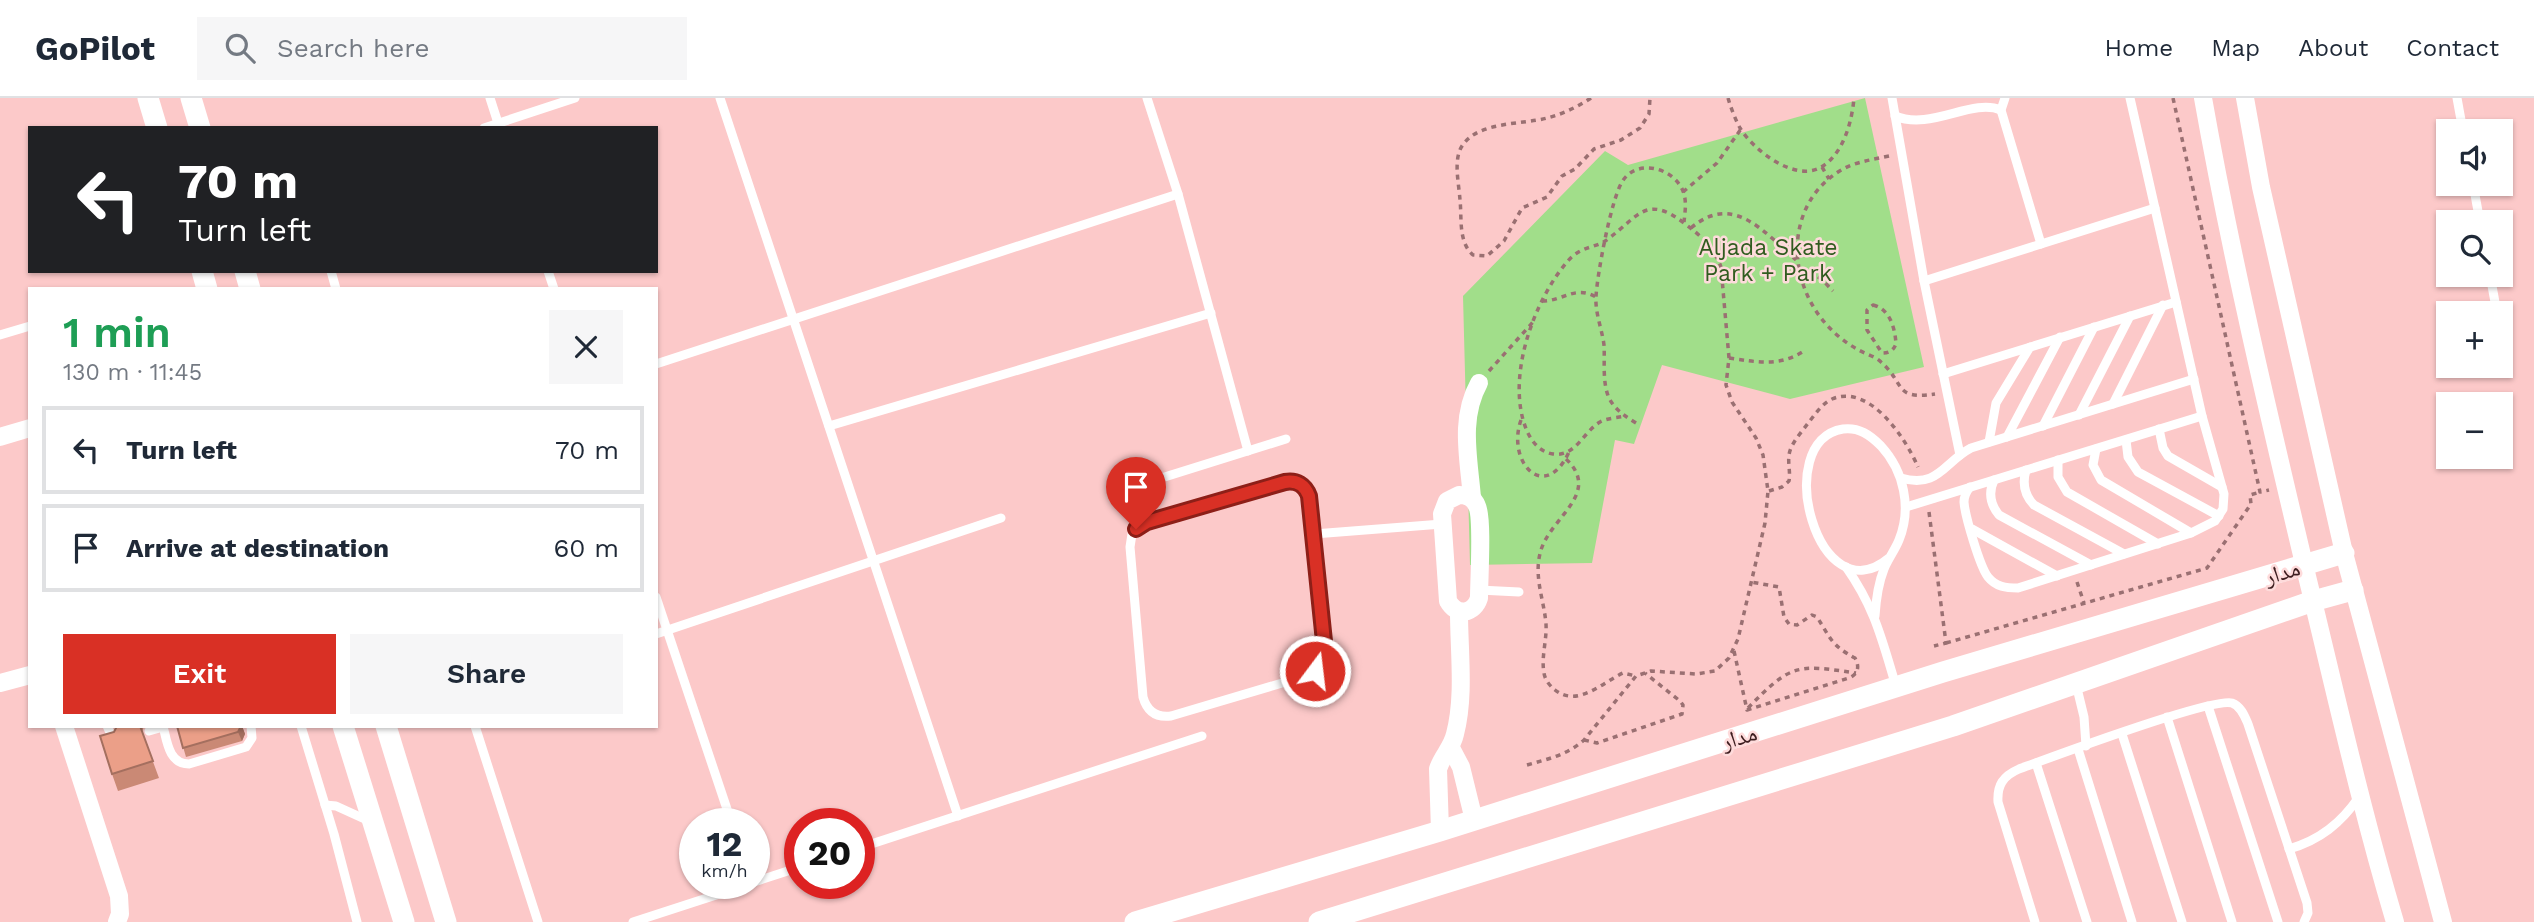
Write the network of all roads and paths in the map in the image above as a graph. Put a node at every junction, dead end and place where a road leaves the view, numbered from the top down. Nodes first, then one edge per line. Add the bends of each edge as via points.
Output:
1 (148, 98) edge
2 (191, 98) edge
3 (490, 98) edge
4 (575, 98) edge
5 (720, 98) edge
6 (1147, 98) edge
7 (1591, 98) edge
8 (1650, 98) edge
9 (1854, 98) edge
10 (1892, 98) edge
11 (2005, 98) edge
12 (2173, 98) edge
13 (2203, 98) edge
14 (2245, 98) edge
15 (2457, 98) edge
16 (1727, 99) edge
17 (2131, 101) edge
18 (2001, 110) junction
19 (1895, 116) junction
20 (2461, 119) edge
21 (499, 125) edge
22 (156, 126) edge
23 (199, 126) edge
24 (1741, 129) junction
25 (1902, 153) junction
26 (1822, 167) junction
27 (1829, 179) junction
28 (1683, 192) junction
29 (1178, 194) junction
30 (2155, 208) junction
31 (1684, 223) junction
32 (1691, 228) junction
33 (1605, 242) junction
34 (2042, 244) junction
35 (1796, 260) junction
36 (1799, 273) junction
37 (1924, 281) junction
38 (1833, 291) dead end
39 (1596, 297) junction
40 (1542, 301) junction
41 (2176, 302) junction
42 (2163, 305) junction
43 (1211, 313) junction
44 (2130, 316) junction
45 (794, 319) junction
46 (1534, 320) junction
47 (28, 327) edge
48 (2094, 327) junction
49 (0, 335) edge
50 (2060, 337) junction
51 (2030, 347) junction
52 (1804, 352) dead end
53 (1882, 353) junction
54 (1729, 358) junction
55 (1880, 361) junction
56 (658, 363) edge
57 (1943, 374) junction
58 (2194, 379) junction
59 (1479, 383) joint
60 (1947, 392) junction
61 (2113, 404) junction
62 (2079, 415) junction
63 (1625, 416) junction
64 (2202, 416) junction
65 (1522, 418) junction
66 (1636, 423) dead end
67 (829, 426) junction
68 (2043, 426) junction
69 (28, 429) edge
70 (2159, 429) junction
71 (0, 437) edge
72 (2007, 437) junction
73 (1286, 439) dead end
74 (2126, 440) junction
75 (1989, 442) junction
76 (2096, 449) junction
77 (1248, 451) junction
78 (1569, 452) junction
79 (1960, 455) junction
80 (1566, 459) junction
81 (2058, 460) junction
82 (2026, 470) junction
83 (1901, 478) junction
84 (1155, 480) dead end
85 (1924, 480) junction
86 (1994, 481) junction
87 (1969, 487) junction
88 (2222, 487) junction
89 (2285, 487) junction
90 (1768, 491) junction
91 (2260, 492) junction
92 (1472, 498) junction
93 (1928, 500) junction
94 (1906, 507) junction
95 (2219, 516) junction
96 (1001, 518) dead end
97 (1443, 524) junction
98 (1972, 529) junction
99 (2191, 533) junction
100 (1314, 534) junction
101 (2158, 544) junction
102 (2344, 553) junction
103 (2124, 554) junction
104 (1889, 558) junction
105 (874, 560) junction
106 (2091, 565) junction
107 (2305, 566) junction
108 (1846, 567) junction
109 (2073, 571) junction
110 (2057, 576) junction
111 (1751, 582) junction
112 (1479, 590) junction
113 (2353, 590) junction
114 (1519, 592) dead end
115 (2313, 601) junction
116 (658, 603) edge
117 (2084, 603) junction
118 (1459, 612) junction
119 (1875, 616) junction
120 (667, 631) junction
121 (658, 633) edge
122 (1946, 643) junction
123 (1934, 646) dead end
124 (1734, 649) junction
125 (1643, 672) junction
126 (1856, 673) junction
127 (28, 676) edge
128 (1636, 676) junction
129 (0, 683) edge
130 (2076, 684) junction
131 (1896, 688) junction
132 (2208, 706) junction
133 (1746, 710) junction
134 (2167, 717) junction
135 (65, 728) edge
136 (108, 728) edge
137 (160, 728) edge
138 (163, 728) edge
139 (251, 728) edge
140 (302, 728) edge
141 (344, 728) edge
142 (387, 728) edge
143 (476, 728) edge
144 (149, 731) dead end
145 (2122, 734) junction
146 (1202, 736) dead end
147 (118, 740) edge
148 (1584, 740) junction
149 (2082, 747) junction
150 (1451, 748) junction
151 (2036, 763) junction
152 (1527, 765) dead end
153 (2360, 797) junction
154 (325, 805) junction
155 (727, 808) edge
156 (958, 816) junction
157 (1474, 820) junction
158 (373, 823) junction
159 (1440, 831) junction
160 (875, 843) edge
161 (2289, 849) junction
162 (703, 899) edge
163 (117, 922) edge
164 (357, 922) edge
165 (404, 922) edge
166 (446, 922) edge
167 (538, 922) edge
168 (633, 922) edge
169 (1135, 922) edge
170 (1319, 922) edge
171 (2035, 922) edge
172 (2087, 922) edge
173 (2132, 922) edge
174 (2182, 922) edge
175 (2232, 922) edge
176 (2278, 922) edge
177 (2304, 922) edge
178 (2395, 922) edge
179 (2443, 922) edge

1 - 22 street
2 - 23 street
3 - 21 lane
4 - 21 lane
5 - 45 lane
6 - 29 lane
7 - 8 path via 1548,118 1485,129 1462,146 1458,169 1463,241 1473,255 1487,256 1497,249 1522,208 1547,197 1562,176 1576,169 1594,149 1640,128 1649,114
9 - 26 path via 1844,138
10 - 19 lane
11 - 18 lane
12 - 91 path
13 - 89 street
14 - 102 street
15 - 20 lane
16 - 24 path
17 - 30 lane
18 - 19 lane via 1978,100 1916,120
18 - 34 lane
19 - 25 lane
24 - 26 path via 1777,163 1809,171
24 - 28 path via 1717,163
25 - 27 path via 1860,162
25 - 37 lane
26 - 27 path
27 - 35 path via 1802,219
28 - 31 path
28 - 33 path via 1663,171 1642,168 1631,173 1618,191
29 - 43 lane
29 - 45 lane
30 - 34 lane
30 - 41 lane
31 - 32 path
31 - 33 path via 1668,211 1652,208 1635,215
32 - 35 path via 1712,215 1734,214 1754,224
32 - 54 path via 1708,242 1721,267
33 - 39 path
33 - 40 path via 1573,256
34 - 37 lane
35 - 36 path
36 - 38 path via 1810,272
36 - 55 path via 1829,327
37 - 57 lane
39 - 40 path via 1580,291
39 - 63 path via 1607,391
40 - 46 path
41 - 42 lane
41 - 58 lane
42 - 44 lane
42 - 61 lane
43 - 67 lane
43 - 77 lane
44 - 48 lane
44 - 62 lane
45 - 56 lane
45 - 67 lane
46 - 59 path
46 - 65 path via 1519,380
47 - 49 lane
48 - 50 lane
48 - 68 lane
50 - 51 lane
50 - 72 lane
51 - 57 lane
51 - 75 lane via 1996,403
52 - 54 path via 1771,363
53 - 53 path via 1866,323 1867,310 1873,305 1886,313 1896,335 1894,348
53 - 55 path
54 - 90 path via 1728,394 1756,438
55 - 60 path via 1908,394
57 - 60 lane
58 - 61 lane
58 - 64 lane
59 - 92 street via 1466,422
60 - 79 lane
61 - 62 lane
62 - 68 lane
63 - 66 path
63 - 78 path via 1600,422
64 - 70 lane
64 - 88 lane
65 - 78 path via 1537,447 1552,454
65 - 80 path via 1517,438 1526,469 1537,476 1550,475
67 - 105 lane
68 - 72 lane
69 - 71 street
70 - 74 lane
70 - 88 lane via 2168,456
72 - 75 lane
73 - 77 lane
74 - 76 lane
74 - 95 lane via 2128,457 2138,472
75 - 79 lane
76 - 81 lane
76 - 99 lane via 2093,465 2101,480
77 - 84 lane
78 - 80 path
79 - 85 lane via 1937,476
80 - 128 path via 1576,471 1578,494 1551,528 1538,560 1546,628 1544,674 1560,693 1576,696 1623,673
81 - 82 lane
81 - 101 lane via 2058,477 2067,492
82 - 86 lane
82 - 103 lane via 2023,485 2034,505
83 - 85 lane
83 - 94 lane
83 - 108 lane via 1884,449 1862,431 1837,431 1817,447 1806,486 1808,513 1826,549
85 - 90 path via 1895,427 1868,403 1842,396 1825,404 1791,447 1789,481
86 - 87 lane
86 - 106 lane via 1990,495 1999,515
87 - 93 lane
87 - 98 lane via 1964,501
88 - 95 lane via 2224,502
89 - 91 path
89 - 107 street
90 - 111 path
91 - 117 path via 2250,495 2251,504 2207,568
92 - 97 street via 1459,495 1447,501
92 - 112 street via 1479,510
93 - 94 lane
93 - 122 path
94 - 104 lane via 1903,528
95 - 99 lane
96 - 105 lane
97 - 100 lane
97 - 118 street via 1448,601
98 - 110 lane
98 - 110 lane via 1982,565 1996,584 2018,588
99 - 101 lane
100 - 100 lane via 1307,491 1291,481 1136,529 1130,547 1143,697 1150,711 1171,716 1309,675 1320,666 1325,651
101 - 103 lane
102 - 107 street, مدار
102 - 113 street
103 - 106 lane
104 - 108 lane via 1874,568
104 - 119 lane via 1877,592
105 - 120 lane
105 - 156 lane
106 - 109 lane
107 - 115 street
107 - 131 street, مدار
108 - 119 lane
109 - 110 lane
109 - 117 path
111 - 124 path
111 - 126 path via 1779,587 1789,624 1817,617 1835,646 1855,658
112 - 114 lane
112 - 118 street via 1475,608
113 - 115 street, مدار
113 - 179 street
115 - 130 street, مدار
115 - 153 street
116 - 120 lane
117 - 122 path
118 - 150 street via 1459,706
119 - 131 lane
120 - 121 lane
120 - 155 lane
122 - 123 path
124 - 125 path via 1723,665 1706,674
124 - 133 path
125 - 128 path
125 - 148 path via 1681,701 1682,714 1597,743
126 - 133 path
126 - 133 path via 1809,667 1791,671
127 - 129 street
128 - 148 path
130 - 149 lane via 2084,717
130 - 170 street, مدار via 1940,731
131 - 157 street, مدار
132 - 134 lane
132 - 161 lane via 2231,703 2244,715
132 - 176 lane
134 - 145 lane
134 - 175 lane
135 - 163 street via 119,896
136 - 147 lane
137 - 144 lane
138 - 139 lane via 175,760 181,764 246,747
140 - 154 lane
141 - 158 street
142 - 166 street
143 - 167 lane
145 - 149 lane
145 - 174 lane
146 - 156 lane
148 - 152 path via 1564,754
149 - 151 lane
149 - 173 lane
150 - 157 street via 1461,767
150 - 159 street via 1438,769
151 - 171 lane via 2009,773 1998,791
151 - 172 lane
153 - 161 lane via 2331,829
153 - 178 street
154 - 158 lane
154 - 164 lane
156 - 160 lane
157 - 159 street, مدار
158 - 165 street
159 - 169 street, مدار
161 - 177 lane via 2307,903
162 - 168 lane

